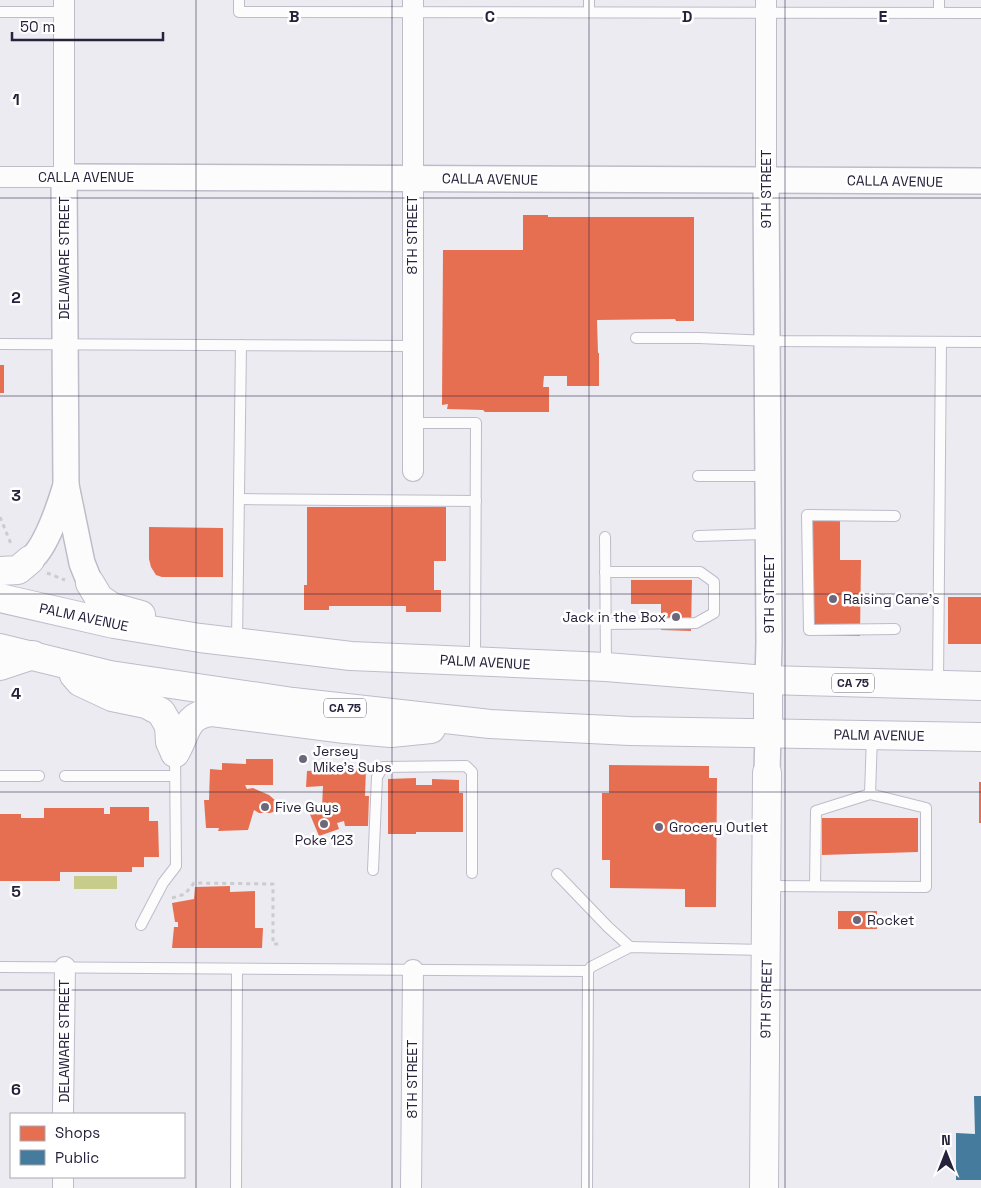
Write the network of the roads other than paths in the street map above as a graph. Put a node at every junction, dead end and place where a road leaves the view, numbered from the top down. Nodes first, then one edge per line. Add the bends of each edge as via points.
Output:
1 (239, 0) edge
2 (589, 0) edge
3 (939, 0) edge
4 (64, 6) edge
5 (413, 6) edge
6 (766, 6) edge
7 (0, 12) edge
8 (589, 12) junction
9 (939, 13) junction
10 (981, 13) edge
11 (0, 177) edge
12 (64, 177) junction
13 (412, 178) junction
14 (766, 180) junction
15 (981, 181) edge
16 (636, 338) dead end
17 (767, 341) junction
18 (941, 342) junction
19 (981, 342) edge
20 (0, 344) edge
21 (65, 344) junction
22 (241, 345) junction
23 (413, 346) junction
24 (413, 423) junction
25 (414, 471) dead end
26 (698, 476) dead end
27 (768, 476) junction
28 (66, 485) junction
29 (239, 499) junction
30 (476, 501) junction
31 (896, 516) dead end
32 (768, 534) junction
33 (698, 536) dead end
34 (605, 537) dead end
35 (28, 558) joint
36 (0, 571) edge
37 (605, 572) junction
38 (80, 582) joint
39 (2, 603) edge
40 (606, 624) junction
41 (896, 629) dead end
42 (200, 638) junction
43 (238, 641) junction
44 (0, 648) edge
45 (33, 655) junction
46 (475, 661) junction
47 (64, 665) junction
48 (0, 666) edge
49 (606, 667) junction
50 (768, 680) junction
51 (938, 686) junction
52 (981, 686) edge
53 (490, 724) junction
54 (768, 733) junction
55 (872, 734) junction
56 (981, 737) edge
57 (175, 765) junction
58 (767, 773) joint
59 (0, 776) edge
60 (39, 776) dead end
61 (65, 776) dead end
62 (870, 794) junction
63 (373, 870) dead end
64 (472, 873) dead end
65 (556, 874) dead end
66 (767, 886) junction
67 (815, 886) junction
68 (142, 925) dead end
69 (630, 947) junction
70 (767, 950) junction
71 (0, 967) edge
72 (64, 967) junction
73 (237, 969) junction
74 (413, 970) junction
75 (588, 970) junction
76 (63, 1113) edge
77 (236, 1188) edge
78 (411, 1188) edge
79 (587, 1188) edge
80 (764, 1188) edge

1 - 5 lane via 239,12
2 - 8 lane
3 - 9 lane
4 - 7 lane
4 - 12 street, DELAWARE STREET
5 - 8 lane
5 - 13 street, 8TH STREET
6 - 8 lane
6 - 9 lane
6 - 14 street, 9TH STREET
9 - 10 lane
11 - 12 street, CALLA AVENUE
12 - 13 street, CALLA AVENUE
12 - 21 street, DELAWARE STREET
13 - 14 street, CALLA AVENUE
13 - 23 street, 8TH STREET
14 - 15 street, CALLA AVENUE
14 - 17 street, 9TH STREET
16 - 17 lane
17 - 18 lane
17 - 27 street, 9TH STREET
18 - 19 lane
18 - 51 lane
20 - 21 lane
21 - 22 lane
21 - 28 street, DELAWARE STREET
22 - 23 lane
22 - 29 lane
23 - 24 street, 8TH STREET
24 - 25 street, 8TH STREET
24 - 30 lane via 476,423
26 - 27 lane
27 - 32 street, 9TH STREET
28 - 35 street, DELAWARE STREET via 38,554
28 - 38 street, DELAWARE STREET via 82,563
29 - 30 lane
29 - 43 lane
30 - 46 lane
31 - 41 lane via 807,515 809,630
32 - 33 lane
32 - 50 street, 9TH STREET
34 - 37 lane
35 - 36 main road via 18,570
37 - 40 lane
37 - 40 lane via 700,572 714,582 714,613 696,623
38 - 42 main road via 112,607 163,622
39 - 42 main road, PALM AVENUE / CA 75
40 - 49 lane
42 - 43 main road, PALM AVENUE / CA 75
43 - 46 main road, PALM AVENUE / CA 75 via 351,656
44 - 45 main road, PALM AVENUE / CA 75
45 - 47 main road, PALM AVENUE / CA 75
45 - 48 main road
46 - 49 main road, PALM AVENUE / CA 75
47 - 53 main road, PALM AVENUE / CA 75 via 110,675 292,702
47 - 57 main road via 80,682 112,697 146,704 161,712 169,726
49 - 50 main road, PALM AVENUE / CA 75
50 - 51 main road, PALM AVENUE / CA 75
50 - 54 main road, 9TH STREET
51 - 52 main road, PALM AVENUE / CA 75
53 - 54 main road, PALM AVENUE / CA 75
53 - 57 main road via 391,733 201,713 191,720 185,731
54 - 55 main road, PALM AVENUE / CA 75
54 - 58 street, 9TH STREET
55 - 56 main road, PALM AVENUE / CA 75
55 - 62 lane
57 - 61 lane
57 - 68 lane via 176,866 162,883
58 - 66 main road, 9TH STREET
59 - 60 lane
62 - 67 lane via 816,811
62 - 67 lane via 926,808 926,887
63 - 64 lane via 377,777 383,767 466,766 472,772
65 - 69 lane
66 - 67 lane
66 - 70 main road, 9TH STREET
69 - 70 lane
69 - 75 lane
70 - 80 main road, 9TH STREET
71 - 72 lane
72 - 73 lane
72 - 76 street, DELAWARE STREET
73 - 74 lane
73 - 77 lane
74 - 75 lane
74 - 78 street, 8TH STREET
75 - 79 lane

